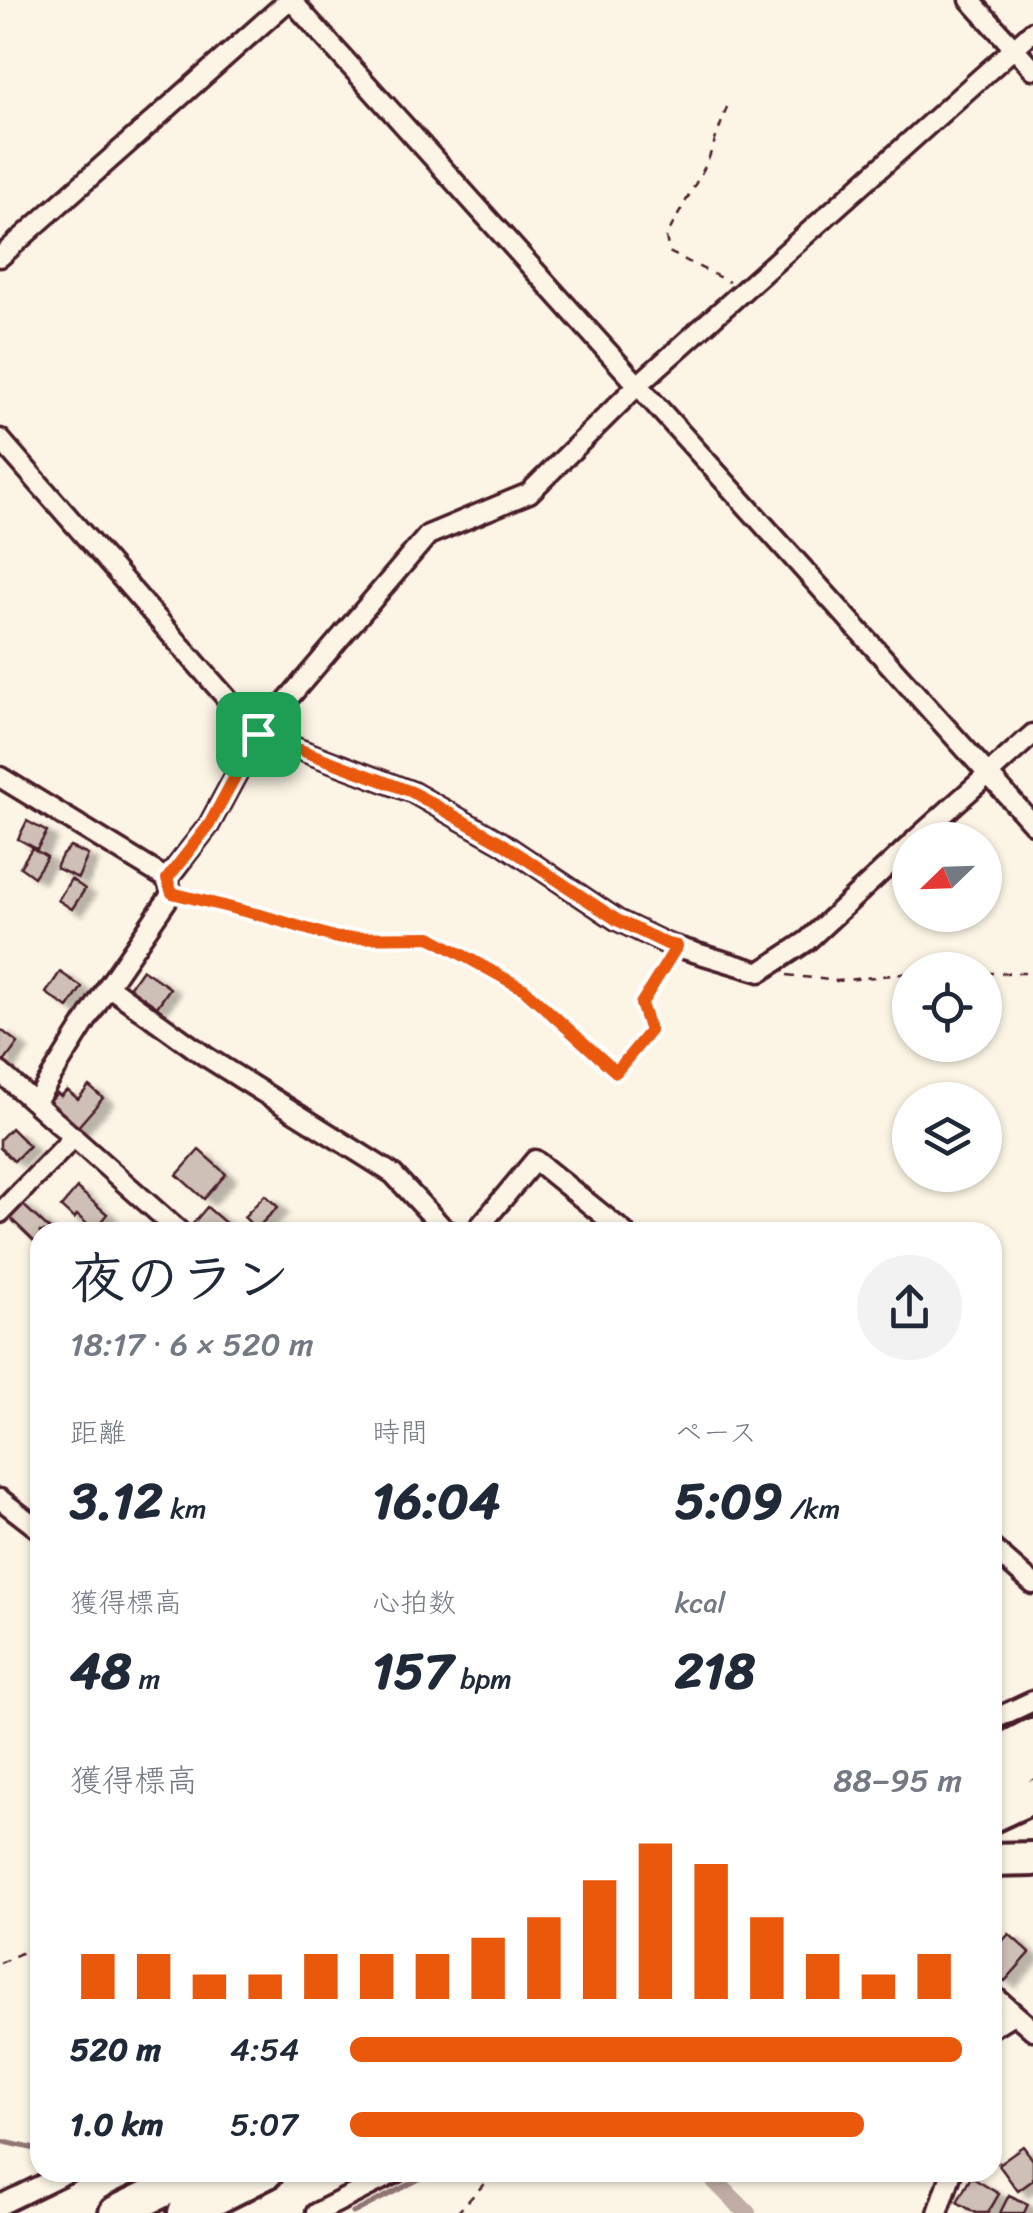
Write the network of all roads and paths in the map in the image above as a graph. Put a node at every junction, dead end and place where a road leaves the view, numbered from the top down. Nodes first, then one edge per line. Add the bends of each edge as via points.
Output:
1 (290, 0) edge
2 (970, 0) edge
3 (1033, 31) edge
4 (1014, 49) junction
5 (1033, 69) edge
6 (728, 108) dead end
7 (0, 257) edge
8 (744, 289) junction
9 (638, 385) junction
10 (0, 438) edge
11 (258, 734) junction
12 (1033, 734) edge
13 (986, 774) junction
14 (0, 777) edge
15 (934, 822) edge
16 (1033, 824) edge
17 (892, 862) edge
18 (169, 886) junction
19 (677, 946) junction
20 (760, 972) junction
21 (1002, 973) edge
22 (1033, 973) edge
23 (892, 974) edge
24 (108, 986) junction
25 (0, 1072) edge
26 (34, 1103) junction
27 (74, 1138) junction
28 (0, 1213) edge
29 (169, 1222) edge
30 (438, 1222) edge
31 (483, 1222) edge
32 (612, 1222) edge
33 (0, 1499) edge
34 (30, 1522) edge
35 (1002, 1557) edge
36 (1033, 1584) edge
37 (1033, 1701) edge
38 (1002, 1715) edge
39 (1033, 1735) edge
40 (1002, 1751) edge
41 (1033, 1760) edge
42 (1002, 1775) edge
43 (1033, 1796) edge
44 (1002, 1810) edge
45 (1033, 1859) edge
46 (1002, 1860) edge
47 (30, 1949) edge
48 (0, 1963) edge
49 (1002, 2003) edge
50 (1014, 2014) junction
51 (1002, 2022) edge
52 (1033, 2030) edge
53 (47, 2182) edge
54 (180, 2182) edge
55 (246, 2182) edge
56 (377, 2182) edge
57 (486, 2182) edge
58 (949, 2182) edge
59 (0, 2205) edge
60 (116, 2213) edge
61 (185, 2213) edge
62 (316, 2213) edge
63 (458, 2213) edge
64 (938, 2213) edge

1 - 7 street
1 - 9 street
2 - 4 street
3 - 4 street
4 - 5 street
4 - 8 street
6 - 8 path via 666,237 670,252
8 - 9 street
9 - 11 street via 530,492 428,535
9 - 13 street
10 - 11 street
11 - 18 street
11 - 19 street via 412,792 617,920
12 - 13 street
13 - 15 street
13 - 16 street
14 - 18 street
17 - 20 street via 807,941
18 - 19 path via 337,938 430,937 524,989 616,1072 650,1031 641,1004
18 - 24 street
19 - 20 street
20 - 23 path via 837,981
21 - 22 path
24 - 26 street
24 - 30 street via 205,1056 394,1174
25 - 26 street
26 - 27 street
27 - 28 street
27 - 29 street
31 - 32 street via 535,1160
33 - 34 street
35 - 36 street
37 - 38 street
39 - 40 highway
41 - 42 highway
43 - 44 highway
45 - 46 highway
47 - 48 path
49 - 50 street
50 - 51 street
50 - 52 street
53 - 59 street
54 - 60 highway
55 - 61 highway
56 - 62 street
57 - 63 path
58 - 64 street

